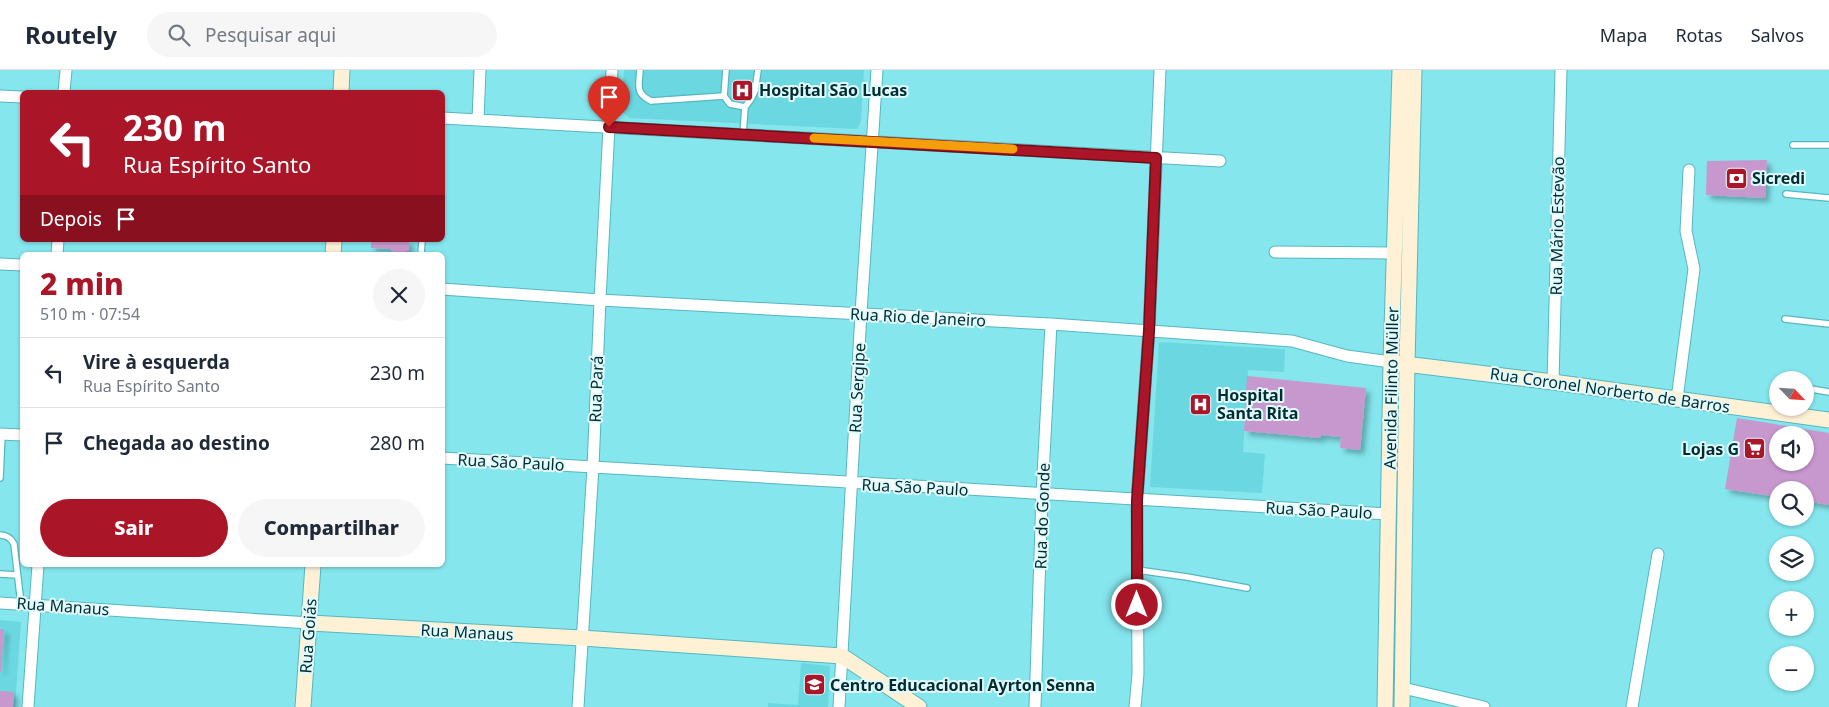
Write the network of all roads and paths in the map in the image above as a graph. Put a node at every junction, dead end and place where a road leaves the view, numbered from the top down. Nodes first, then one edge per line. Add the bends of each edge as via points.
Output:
1 (66, 70) edge
2 (342, 70) edge
3 (480, 70) edge
4 (612, 70) edge
5 (640, 70) edge
6 (726, 70) edge
7 (758, 70) edge
8 (877, 70) edge
9 (1160, 70) edge
10 (1400, 70) edge
11 (1414, 70) edge
12 (1561, 70) edge
13 (64, 90) edge
14 (341, 90) edge
15 (0, 96) edge
16 (724, 96) junction
17 (20, 97) edge
18 (745, 107) junction
19 (445, 118) edge
20 (478, 120) junction
21 (609, 127) junction
22 (743, 134) junction
23 (872, 141) junction
24 (1793, 145) dead end
25 (1829, 145) edge
26 (1156, 158) junction
27 (1220, 161) dead end
28 (1689, 170) dead end
29 (1786, 194) dead end
30 (1829, 198) edge
31 (1275, 252) dead end
32 (1394, 253) junction
33 (0, 264) edge
34 (20, 265) edge
35 (445, 289) edge
36 (600, 300) junction
37 (861, 313) junction
38 (1785, 319) dead end
39 (1051, 324) junction
40 (1829, 324) edge
41 (1149, 331) junction
42 (1391, 362) junction
43 (1407, 364) junction
44 (1553, 382) junction
45 (1814, 390) edge
46 (1829, 392) edge
47 (1677, 399) junction
48 (1769, 409) edge
49 (1809, 416) edge
50 (1829, 420) edge
51 (1, 434) edge
52 (20, 435) edge
53 (445, 458) edge
54 (593, 467) junction
55 (0, 478) edge
56 (851, 484) junction
57 (1042, 494) junction
58 (1137, 500) junction
59 (1388, 514) junction
60 (0, 535) edge
61 (1658, 554) dead end
62 (38, 567) edge
63 (313, 567) edge
64 (1137, 570) junction
65 (0, 574) edge
66 (17, 575) junction
67 (1247, 588) dead end
68 (0, 602) edge
69 (21, 604) junction
70 (36, 604) junction
71 (310, 623) junction
72 (582, 638) junction
73 (842, 656) junction
74 (1403, 688) junction
75 (28, 707) edge
76 (303, 707) edge
77 (578, 707) edge
78 (839, 707) edge
79 (919, 707) edge
80 (1035, 707) edge
81 (1135, 707) edge
82 (1384, 707) edge
83 (1402, 707) edge
84 (1484, 707) edge
85 (1632, 707) edge

1 - 13 street
2 - 14 main road
3 - 20 street
4 - 21 street, Rua Pará
5 - 16 lane via 638,90 651,101
6 - 16 lane
7 - 18 lane via 755,91
8 - 23 street, Rua Sergipe
9 - 26 street
10 - 32 main road, Avenida Filinto Müller
11 - 43 main road, Avenida Filinto Müller
12 - 44 street, Rua Mário Estevão
15 - 17 street
16 - 18 lane via 730,104
18 - 22 lane
19 - 20 street
20 - 21 street
21 - 22 street
21 - 36 street, Rua Pará
22 - 23 street
23 - 26 street
23 - 37 street, Rua Sergipe
24 - 25 lane
26 - 27 street
26 - 41 street
28 - 47 street via 1686,231 1694,269
29 - 30 lane
31 - 32 street
32 - 42 main road, Avenida Filinto Müller
33 - 34 street
35 - 36 street, Rua Rio de Janeiro
36 - 37 street, Rua Rio de Janeiro
36 - 54 street, Rua Pará
37 - 39 street, Rua Rio de Janeiro
37 - 56 street, Rua Sergipe
38 - 40 lane
39 - 41 street, Rua Rio de Janeiro
39 - 57 street, Rua do Gonde
41 - 42 street, Rua Rio de Janeiro via 1292,341 1347,356
41 - 58 street
42 - 43 main road, Rua Coronel Norberto de Barros
42 - 59 main road, Avenida Filinto Müller
43 - 44 main road, Rua Coronel Norberto de Barros
43 - 74 main road, Avenida Filinto Müller
44 - 47 main road, Rua Coronel Norberto de Barros
45 - 46 lane
47 - 48 main road, Rua Coronel Norberto de Barros
49 - 50 main road, Rua Coronel Norberto de Barros
51 - 52 street
51 - 55 lane
53 - 54 street, Rua São Paulo
54 - 56 street, Rua São Paulo
54 - 72 street, Rua Pará
56 - 57 street, Rua São Paulo
56 - 73 street, Rua Sergipe
57 - 58 street, Rua São Paulo
57 - 80 street, Rua do Gonde
58 - 59 street, Rua São Paulo
58 - 64 street
59 - 82 main road, Avenida Filinto Müller
60 - 66 lane via 9,537 14,544
61 - 85 street
62 - 70 street
63 - 71 main road, Rua Goiás
64 - 67 lane
64 - 81 street via 1138,674
65 - 66 lane
66 - 69 lane
68 - 69 street, Rua Manaus
69 - 70 street, Rua Manaus
70 - 71 street, Rua Manaus
70 - 75 street
71 - 72 main road, Rua Manaus
71 - 76 main road, Rua Goiás
72 - 73 main road, Rua Manaus
72 - 77 street, Rua Pará
73 - 78 street, Rua Sergipe
73 - 79 main road, Rua Manaus
74 - 83 main road, Avenida Filinto Müller
74 - 84 street

